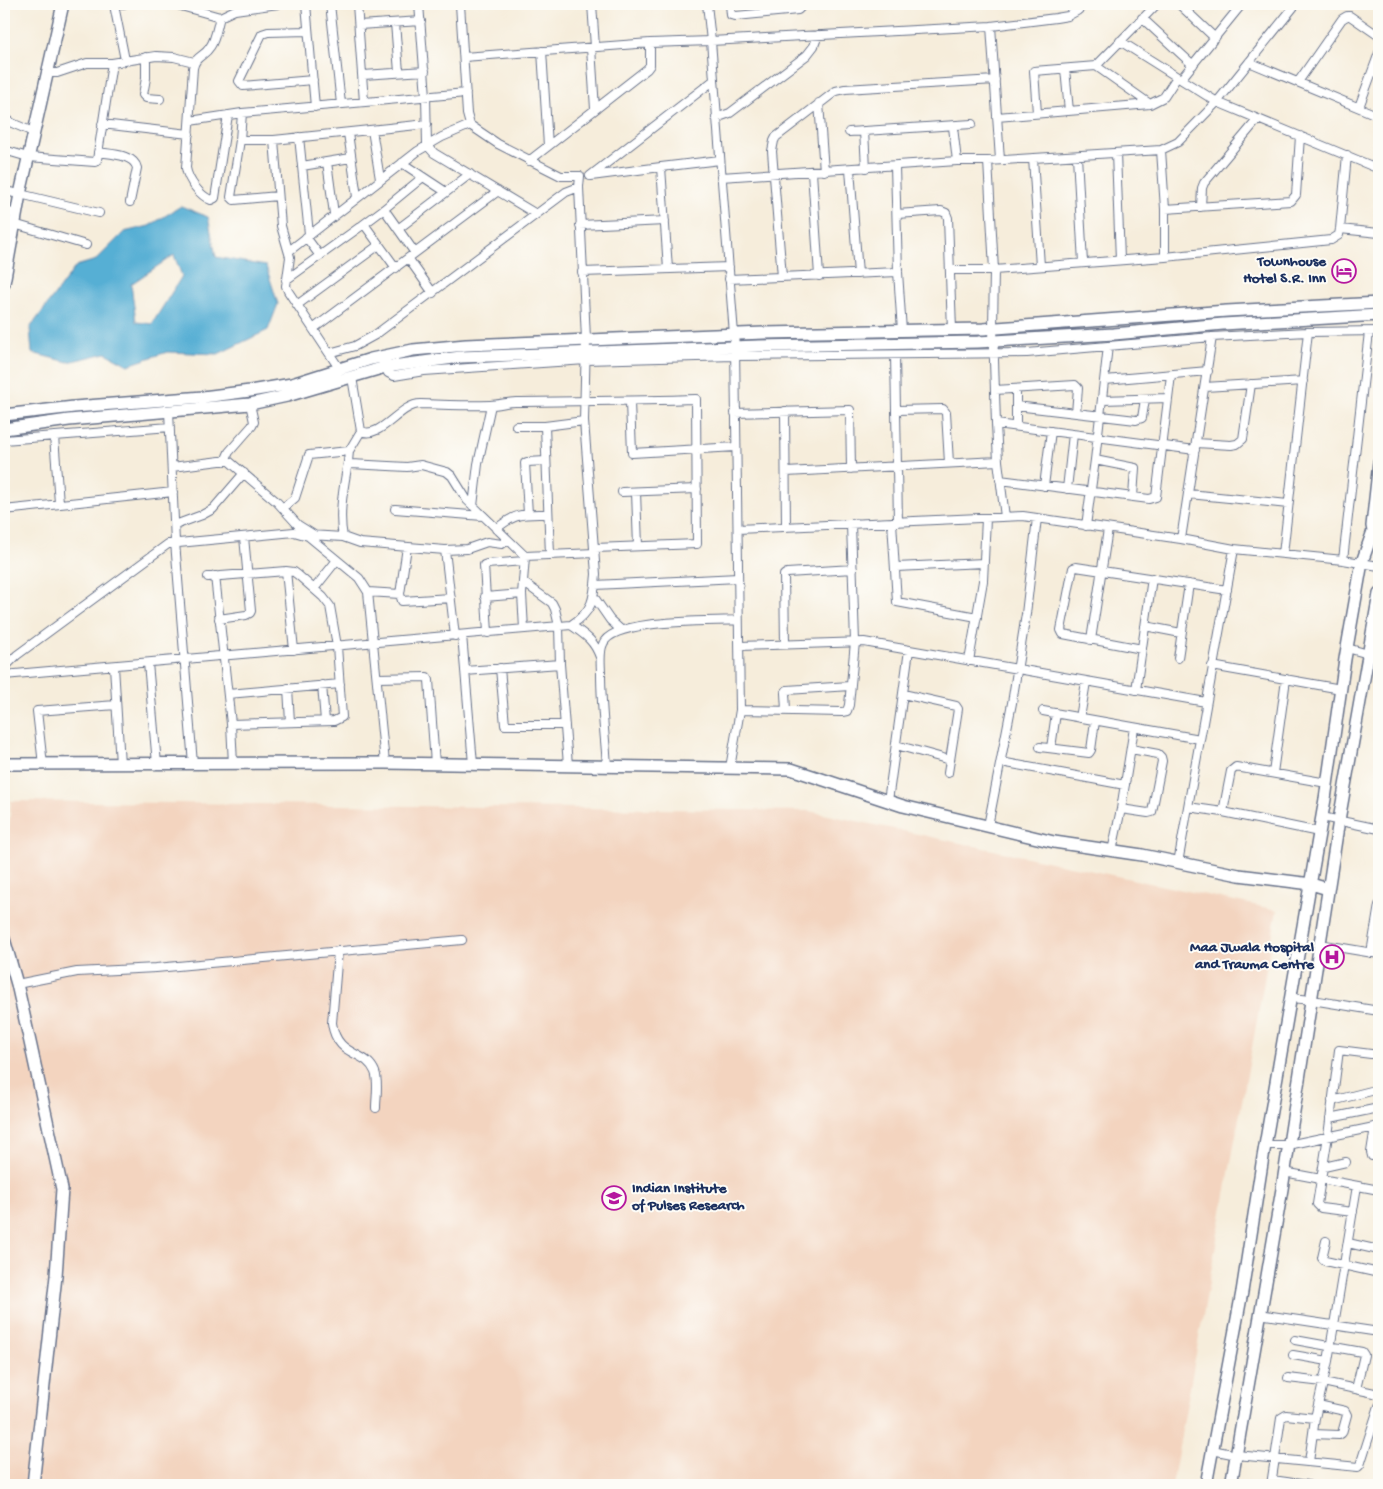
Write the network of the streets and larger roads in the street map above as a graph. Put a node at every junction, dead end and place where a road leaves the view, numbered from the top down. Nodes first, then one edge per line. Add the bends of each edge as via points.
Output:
1 (63, 4) edge
2 (102, 4) edge
3 (124, 4) edge
4 (174, 4) edge
5 (278, 4) edge
6 (306, 4) edge
7 (330, 4) edge
8 (357, 4) edge
9 (419, 4) edge
10 (460, 4) edge
11 (592, 4) edge
12 (707, 4) edge
13 (730, 4) edge
14 (801, 4) edge
15 (1085, 4) edge
16 (1157, 4) edge
17 (1179, 4) edge
18 (1296, 4) edge
19 (114, 5) edge
20 (1238, 5) edge
21 (234, 7) edge
22 (220, 17) junction
23 (1142, 18) junction
24 (421, 21) junction
25 (395, 23) junction
26 (359, 25) junction
27 (991, 26) junction
28 (308, 31) junction
29 (818, 35) junction
30 (1379, 36) edge
31 (1215, 38) junction
32 (711, 41) junction
33 (1120, 41) junction
34 (650, 43) junction
35 (593, 47) junction
36 (542, 51) junction
37 (1379, 53) edge
38 (464, 57) junction
39 (146, 58) junction
40 (125, 60) junction
41 (194, 62) junction
42 (1249, 62) junction
43 (112, 63) junction
44 (1193, 65) junction
45 (1096, 66) junction
46 (1065, 69) junction
47 (425, 71) junction
48 (399, 72) junction
49 (47, 73) junction
50 (363, 75) junction
51 (1179, 78) junction
52 (312, 80) junction
53 (995, 80) junction
54 (713, 81) junction
55 (1298, 82) junction
56 (466, 93) junction
57 (426, 96) junction
58 (160, 99) dead end
59 (364, 102) junction
60 (1217, 102) junction
61 (819, 103) junction
62 (340, 104) junction
63 (1150, 104) junction
64 (315, 107) junction
65 (1359, 107) junction
66 (595, 109) junction
67 (1069, 111) junction
68 (242, 113) junction
69 (1037, 114) junction
70 (228, 115) junction
71 (1379, 116) edge
72 (4, 117) edge
73 (997, 117) junction
74 (716, 118) junction
75 (1258, 119) junction
76 (190, 121) junction
77 (102, 124) junction
78 (427, 124) junction
79 (972, 124) dead end
80 (470, 125) junction
81 (953, 127) junction
82 (372, 130) junction
83 (864, 131) junction
84 (33, 132) junction
85 (849, 132) dead end
86 (348, 133) junction
87 (189, 134) junction
88 (1300, 136) junction
89 (299, 137) junction
90 (240, 140) junction
91 (274, 140) junction
92 (427, 145) junction
93 (548, 146) junction
94 (4, 150) edge
95 (1162, 150) junction
96 (98, 152) junction
97 (1116, 153) junction
98 (1347, 155) junction
99 (1077, 156) junction
100 (28, 157) junction
101 (351, 158) junction
102 (1033, 158) junction
103 (529, 160) junction
104 (720, 160) junction
105 (1000, 160) junction
106 (957, 161) junction
107 (988, 161) junction
108 (326, 162) junction
109 (402, 163) junction
110 (302, 166) junction
111 (894, 166) junction
112 (660, 167) junction
113 (866, 168) junction
114 (1379, 168) edge
115 (850, 169) junction
116 (824, 171) junction
117 (812, 172) junction
118 (470, 174) junction
119 (774, 174) junction
120 (580, 176) junction
121 (590, 176) junction
122 (423, 177) junction
123 (721, 177) junction
124 (380, 179) junction
125 (579, 187) junction
126 (498, 191) junction
127 (4, 192) edge
128 (446, 192) junction
129 (20, 194) junction
130 (278, 196) junction
131 (357, 197) junction
132 (130, 202) dead end
133 (1201, 207) junction
134 (384, 209) junction
135 (1165, 209) junction
136 (4, 211) edge
137 (99, 213) dead end
138 (334, 214) junction
139 (536, 214) junction
140 (897, 214) junction
141 (15, 219) junction
142 (664, 221) junction
143 (364, 224) junction
144 (580, 225) junction
145 (398, 229) junction
146 (1340, 229) junction
147 (1379, 233) edge
148 (307, 235) junction
149 (8, 237) edge
150 (86, 245) dead end
151 (379, 245) junction
152 (289, 251) junction
153 (415, 253) junction
154 (320, 256) junction
155 (1165, 257) junction
156 (408, 258) junction
157 (1120, 260) junction
158 (1083, 263) junction
159 (1040, 266) junction
160 (729, 267) junction
161 (396, 268) junction
162 (668, 269) junction
163 (950, 270) junction
164 (994, 270) junction
165 (582, 272) junction
166 (898, 272) junction
167 (858, 274) junction
168 (820, 276) junction
169 (782, 277) junction
170 (729, 279) junction
171 (286, 280) junction
172 (4, 282) edge
173 (433, 293) junction
174 (1379, 302) edge
175 (297, 305) junction
176 (1379, 315) edge
177 (993, 328) junction
178 (313, 329) junction
179 (952, 330) junction
180 (902, 331) junction
181 (1379, 331) edge
182 (1308, 332) junction
183 (1369, 332) junction
184 (734, 334) junction
185 (1212, 337) junction
186 (586, 339) junction
187 (994, 341) junction
188 (1108, 346) junction
189 (734, 351) junction
190 (329, 353) junction
191 (995, 354) junction
192 (895, 355) junction
193 (585, 356) junction
194 (338, 368) junction
195 (1208, 371) junction
196 (1171, 375) junction
197 (352, 377) junction
198 (1105, 380) junction
199 (1303, 380) junction
200 (1251, 384) junction
201 (1206, 387) junction
202 (1016, 389) junction
203 (995, 390) junction
204 (1168, 398) junction
205 (1145, 399) junction
206 (1102, 400) junction
207 (584, 402) junction
208 (630, 402) junction
209 (250, 404) junction
210 (491, 405) junction
211 (1016, 406) junction
212 (896, 410) junction
213 (785, 411) junction
214 (169, 412) junction
215 (735, 413) junction
216 (1076, 413) junction
217 (4, 415) edge
218 (1101, 416) junction
219 (584, 421) junction
220 (996, 424) junction
221 (516, 426) dead end
222 (544, 426) junction
223 (1016, 426) junction
224 (170, 427) junction
225 (4, 429) edge
226 (361, 431) junction
227 (1051, 431) junction
228 (1073, 434) junction
229 (54, 436) junction
230 (1098, 437) junction
231 (4, 440) edge
232 (1163, 446) junction
233 (736, 447) junction
234 (1196, 447) junction
235 (697, 449) junction
236 (349, 451) junction
237 (1095, 460) junction
238 (225, 461) junction
239 (546, 461) junction
240 (998, 461) junction
241 (348, 462) junction
242 (949, 463) junction
243 (1379, 464) edge
244 (897, 466) junction
245 (172, 467) junction
246 (851, 468) junction
247 (786, 472) junction
248 (244, 473) junction
249 (1000, 480) junction
250 (1044, 486) junction
251 (697, 489) junction
252 (1067, 489) junction
253 (173, 492) junction
254 (622, 492) dead end
255 (636, 492) junction
256 (1091, 492) junction
257 (1189, 494) junction
258 (1132, 497) junction
259 (59, 503) junction
260 (1288, 504) junction
261 (474, 506) junction
262 (283, 508) junction
263 (395, 509) dead end
264 (4, 510) edge
265 (528, 514) junction
266 (548, 514) junction
267 (483, 516) junction
268 (1005, 517) junction
269 (986, 518) junction
270 (1037, 518) junction
271 (895, 522) junction
272 (851, 524) junction
273 (175, 525) junction
274 (1086, 526) junction
275 (786, 527) junction
276 (496, 529) junction
277 (738, 529) junction
278 (1108, 529) junction
279 (1376, 530) edge
280 (311, 536) junction
281 (244, 537) junction
282 (343, 537) junction
283 (1182, 539) junction
284 (508, 540) junction
285 (175, 542) junction
286 (638, 546) junction
287 (407, 547) junction
288 (1234, 549) junction
289 (445, 550) junction
290 (595, 550) junction
291 (1283, 554) junction
292 (550, 555) junction
293 (525, 559) junction
294 (337, 560) junction
295 (1343, 560) junction
296 (1362, 562) junction
297 (984, 563) junction
298 (1379, 566) edge
299 (896, 567) junction
300 (853, 569) junction
301 (286, 571) junction
302 (1102, 571) junction
303 (248, 574) junction
304 (738, 578) junction
305 (1152, 578) junction
306 (523, 582) junction
307 (1189, 584) junction
308 (595, 585) junction
309 (314, 589) junction
310 (1227, 590) junction
311 (368, 592) junction
312 (400, 594) junction
313 (522, 594) junction
314 (1379, 594) edge
315 (485, 597) junction
316 (451, 598) junction
317 (594, 598) junction
318 (977, 616) junction
319 (219, 619) junction
320 (738, 620) junction
321 (571, 625) junction
322 (560, 626) junction
323 (1145, 626) junction
324 (524, 630) junction
325 (621, 630) junction
326 (488, 633) junction
327 (1181, 633) junction
328 (459, 635) junction
329 (1091, 640) junction
330 (856, 642) junction
331 (372, 643) junction
332 (786, 644) junction
333 (337, 646) junction
334 (740, 646) junction
335 (1347, 648) junction
336 (1142, 649) junction
337 (294, 650) junction
338 (910, 650) junction
339 (222, 656) junction
340 (1374, 656) edge
341 (1178, 658) dead end
342 (600, 659) junction
343 (185, 660) junction
344 (969, 661) junction
345 (148, 663) junction
346 (560, 664) junction
347 (114, 666) junction
348 (1212, 666) junction
349 (4, 668) edge
350 (500, 668) junction
351 (1017, 670) junction
352 (465, 671) junction
353 (4, 675) edge
354 (376, 678) junction
355 (1286, 679) junction
356 (1086, 682) junction
357 (340, 684) junction
358 (322, 685) junction
359 (850, 686) junction
360 (288, 688) junction
361 (1341, 689) junction
362 (1136, 690) junction
363 (228, 694) junction
364 (903, 694) junction
365 (1206, 702) junction
366 (116, 705) junction
367 (740, 710) junction
368 (786, 710) junction
369 (1043, 711) dead end
370 (1056, 713) junction
371 (1080, 718) junction
372 (325, 721) junction
373 (1096, 721) junction
374 (290, 722) junction
375 (231, 724) junction
376 (565, 725) junction
377 (1134, 728) junction
378 (1200, 740) junction
379 (896, 746) junction
380 (1040, 747) dead end
381 (1051, 748) junction
382 (1131, 749) junction
383 (950, 760) junction
384 (1001, 762) junction
385 (385, 763) junction
386 (120, 764) junction
387 (157, 764) junction
388 (193, 764) junction
389 (232, 764) junction
390 (435, 764) junction
391 (473, 764) junction
392 (43, 765) junction
393 (568, 765) junction
394 (5, 766) edge
395 (607, 766) junction
396 (730, 768) junction
397 (948, 772) dead end
398 (1273, 773) junction
399 (1327, 783) junction
400 (1125, 785) junction
401 (888, 801) junction
402 (1188, 807) junction
403 (1121, 809) junction
404 (1223, 812) junction
405 (1322, 817) junction
406 (1339, 820) junction
407 (988, 826) junction
408 (1379, 829) edge
409 (1319, 832) junction
410 (1112, 851) junction
411 (1178, 863) junction
412 (1311, 884) junction
413 (1328, 889) junction
414 (1379, 906) edge
415 (4, 939) edge
416 (462, 940) dead end
417 (1319, 944) junction
418 (338, 951) junction
419 (1375, 954) edge
420 (17, 984) junction
421 (1291, 998) junction
422 (1312, 1000) junction
423 (1379, 1011) edge
424 (1379, 1055) edge
425 (1379, 1089) edge
426 (1332, 1101) junction
427 (376, 1108) dead end
428 (1379, 1108) edge
429 (1330, 1118) junction
430 (1377, 1126) edge
431 (1328, 1136) junction
432 (1288, 1145) junction
433 (1265, 1146) junction
434 (1379, 1155) edge
435 (1346, 1162) dead end
436 (1324, 1167) junction
437 (1284, 1172) junction
438 (1322, 1179) junction
439 (1357, 1186) junction
440 (1379, 1190) edge
441 (1353, 1212) junction
442 (1326, 1242) dead end
443 (1348, 1243) junction
444 (1379, 1250) edge
445 (1344, 1265) junction
446 (1379, 1273) edge
447 (1259, 1314) junction
448 (1334, 1324) junction
449 (1379, 1332) edge
450 (1295, 1340) dead end
451 (1330, 1346) junction
452 (1293, 1354) dead end
453 (1328, 1361) junction
454 (1288, 1378) dead end
455 (1323, 1382) junction
456 (1356, 1389) junction
457 (1379, 1394) edge
458 (1318, 1404) junction
459 (1379, 1406) edge
460 (1315, 1418) junction
461 (1371, 1433) junction
462 (1313, 1434) junction
463 (1379, 1436) edge
464 (1212, 1450) junction
465 (1237, 1455) junction
466 (1276, 1459) junction
467 (1309, 1462) junction
468 (1272, 1483) edge
469 (33, 1485) edge
470 (1206, 1485) edge
471 (1231, 1485) edge
472 (1308, 1485) edge

1 - 49 street
2 - 19 street
3 - 19 street
4 - 22 street
5 - 21 street
6 - 28 street
7 - 62 street
8 - 26 street
9 - 24 street
10 - 38 street
11 - 35 street
12 - 32 street
13 - 14 street via 731,14 736,16 798,10
15 - 27 street via 1068,16
16 - 23 street
17 - 31 street
18 - 42 street
19 - 40 street
20 - 31 street
21 - 22 street
22 - 41 street via 212,45
23 - 33 street
23 - 44 street
24 - 25 street
24 - 47 street
25 - 26 street
25 - 48 street
26 - 50 street
27 - 29 street
27 - 53 street
28 - 52 street
28 - 52 street via 262,34 240,81 243,86
29 - 32 street
29 - 74 street via 807,54 730,113
30 - 55 street via 1346,16
31 - 44 street
32 - 34 street
32 - 54 street
33 - 45 street
33 - 51 street
34 - 35 street
34 - 66 street via 649,67
35 - 36 street
35 - 66 street
36 - 38 street
36 - 93 street
37 - 65 street
38 - 56 street
39 - 40 street
39 - 41 street via 168,56
39 - 58 street via 143,94 146,98
40 - 43 street
41 - 76 street
42 - 55 street
42 - 60 street
43 - 49 street via 87,63
43 - 77 street
44 - 51 street
45 - 46 street
45 - 63 street
46 - 67 street
46 - 69 street via 1034,71
47 - 48 street
47 - 57 street
48 - 50 street
49 - 84 street
50 - 59 street
51 - 60 street
51 - 63 street via 1164,97
52 - 64 street
53 - 61 street via 845,89 836,91
53 - 73 street
54 - 74 street
54 - 121 street
55 - 65 street
56 - 57 street
56 - 80 street
57 - 59 street
57 - 78 street
59 - 62 street
60 - 75 street
60 - 95 street via 1178,142
61 - 116 street
61 - 119 street via 776,137 772,151
62 - 64 street
63 - 67 street
64 - 68 street
65 - 71 street
66 - 93 street
67 - 69 street
68 - 70 street
68 - 90 street
69 - 73 street
70 - 76 street
70 - 87 street via 213,200 204,196 186,172
72 - 84 street
73 - 105 street
74 - 104 street
75 - 88 street
75 - 133 street via 1204,183
76 - 87 street
77 - 87 street
77 - 96 street
78 - 82 street
78 - 92 street
79 - 81 street
80 - 92 street
80 - 103 street
81 - 83 street
81 - 106 street
82 - 86 street
82 - 124 street
83 - 85 street
83 - 113 street
84 - 100 street
86 - 89 street
86 - 101 street
88 - 98 street
88 - 133 street via 1294,198 1285,202
89 - 91 street
89 - 110 street
90 - 91 street
90 - 130 street via 232,199
91 - 130 street
92 - 109 street
92 - 118 street via 434,153
93 - 103 street
94 - 100 street
95 - 97 street
95 - 135 street
96 - 100 street via 97,160 91,163
96 - 132 street via 124,157 136,164
97 - 99 street
97 - 157 street
98 - 114 street
98 - 146 street
99 - 102 street
99 - 158 street
100 - 129 street
101 - 108 street
101 - 131 street
102 - 105 street
102 - 159 street
103 - 120 street via 561,176
104 - 112 street
104 - 123 street
105 - 107 street
106 - 107 street
106 - 111 street
107 - 164 street
108 - 110 street
108 - 138 street
109 - 122 street
109 - 124 street
110 - 148 street
111 - 113 street
111 - 140 street
112 - 121 street
112 - 142 street
113 - 115 street
115 - 116 street
115 - 167 street
116 - 117 street
117 - 119 street
117 - 168 street
118 - 126 street
118 - 128 street
119 - 123 street
119 - 169 street
120 - 121 street
120 - 125 street
122 - 128 street
122 - 134 street
123 - 160 street
124 - 131 street
125 - 139 street via 566,192
125 - 144 street
126 - 139 street
126 - 153 street
127 - 129 street
128 - 145 street
129 - 137 street
129 - 141 street
130 - 152 street via 282,233
131 - 138 street
133 - 135 street
134 - 143 street
134 - 145 street
135 - 155 street
136 - 141 street
138 - 148 street
139 - 173 street
140 - 163 street via 946,213
140 - 166 street
141 - 149 street
141 - 150 street
142 - 144 street
142 - 162 street
143 - 151 street
143 - 154 street
144 - 165 street
145 - 153 street
146 - 147 street
146 - 155 street via 1331,240
148 - 152 street
148 - 154 street
149 - 172 street
151 - 161 street
151 - 175 street
152 - 171 street
153 - 156 street
154 - 171 street
155 - 157 street
156 - 161 street
156 - 173 street
157 - 158 street
158 - 159 street
159 - 164 street
160 - 162 street
160 - 170 street
161 - 178 street
162 - 165 street
163 - 164 street
163 - 179 street
164 - 177 street
165 - 186 street
166 - 167 street
166 - 180 street
167 - 168 street
168 - 169 street
169 - 170 street
170 - 184 street
171 - 175 street
173 - 190 street via 366,340
174 - 177 street
175 - 178 street
176 - 187 street
177 - 179 street
177 - 187 street
178 - 190 street
179 - 180 street
180 - 184 street
181 - 183 street
182 - 183 street
182 - 185 street
182 - 199 street
183 - 295 street
184 - 186 street
184 - 189 street
185 - 188 street
185 - 195 street
186 - 193 street
186 - 194 street via 414,350
187 - 189 street
187 - 191 street
188 - 191 street
188 - 198 street
189 - 192 street
189 - 193 street
189 - 215 street
190 - 194 street
191 - 192 street
191 - 203 street
192 - 212 street
193 - 197 street via 461,357 385,367
193 - 207 street
194 - 217 street via 292,384 250,391
195 - 196 street
195 - 201 street
196 - 198 street
196 - 204 street
197 - 209 street
197 - 226 street
198 - 206 street
199 - 200 street
199 - 260 street
200 - 201 street
200 - 234 street via 1243,439 1237,444
201 - 234 street
202 - 203 street
202 - 211 street
202 - 216 street via 1076,385
203 - 220 street
204 - 205 street
204 - 232 street
205 - 206 street
205 - 218 street via 1144,415 1140,420
206 - 218 street
207 - 208 street
207 - 210 street
207 - 219 street
208 - 235 street via 696,399
208 - 235 street via 632,453
209 - 214 street
209 - 238 street via 254,422
210 - 226 street via 418,404 408,407 373,432
210 - 261 street via 478,464
211 - 216 street
211 - 223 street
212 - 242 street via 944,409
212 - 244 street
213 - 215 street
213 - 246 street via 850,410
213 - 247 street
214 - 224 street
214 - 225 street
215 - 233 street
216 - 218 street
218 - 230 street
219 - 222 street
219 - 290 street
220 - 223 street
220 - 240 street
221 - 222 street
222 - 239 street
223 - 227 street
224 - 229 street
224 - 245 street
226 - 236 street
227 - 228 street
227 - 250 street
228 - 230 street
228 - 252 street
229 - 231 street
229 - 259 street
230 - 232 street
230 - 237 street
232 - 234 street
232 - 258 street via 1156,497
233 - 235 street
233 - 277 street
234 - 257 street
235 - 251 street
236 - 241 street
236 - 262 street via 309,455 295,498
237 - 256 street
237 - 258 street via 1135,468
238 - 245 street
238 - 248 street
239 - 265 street via 525,463
239 - 266 street
240 - 242 street
240 - 249 street
241 - 261 street via 408,468 421,465 444,472 452,476
241 - 282 street via 341,520
242 - 244 street
243 - 279 street
244 - 246 street
244 - 271 street
245 - 253 street
246 - 247 street
247 - 275 street
248 - 262 street
248 - 273 street via 213,509
249 - 250 street
249 - 268 street
250 - 252 street
251 - 255 street
251 - 286 street via 697,544
252 - 256 street
253 - 259 street
253 - 273 street
254 - 255 street
255 - 286 street
256 - 258 street
256 - 274 street
257 - 260 street
257 - 283 street
259 - 264 street
260 - 291 street
261 - 267 street
262 - 280 street
263 - 267 street
265 - 266 street
265 - 276 street via 512,517
266 - 292 street
267 - 276 street
268 - 269 street
268 - 270 street
269 - 271 street
269 - 297 street
270 - 274 street
270 - 351 street
271 - 272 street
271 - 299 street
272 - 275 street
272 - 300 street
273 - 285 street
274 - 278 street
275 - 277 street
276 - 284 street
277 - 304 street
278 - 283 street
278 - 302 street
279 - 296 street
280 - 281 street via 294,532
280 - 282 street
280 - 294 street
281 - 285 street
281 - 303 street
282 - 287 street via 360,543
283 - 288 street
284 - 289 street via 502,544 487,542 467,549
284 - 293 street
285 - 343 street
285 - 349 street via 164,546
286 - 290 street
287 - 289 street
287 - 312 street
288 - 291 street
288 - 310 street
289 - 316 street
290 - 292 street
290 - 308 street
291 - 295 street
292 - 293 street
293 - 306 street
293 - 315 street via 484,565
294 - 309 street
294 - 311 street via 359,578
295 - 296 street
296 - 298 street
296 - 335 street
297 - 299 street
297 - 318 street
299 - 318 street via 897,602
300 - 330 street
300 - 332 street via 784,575
301 - 303 street
301 - 309 street via 294,572
301 - 337 street
302 - 305 street
302 - 329 street
302 - 329 street via 1076,567 1071,570 1061,630 1063,634
303 - 319 street via 250,614
303 - 319 street via 211,577
304 - 308 street
304 - 320 street
305 - 307 street
305 - 323 street
306 - 313 street
306 - 322 street via 552,603
307 - 310 street
307 - 327 street
308 - 317 street
309 - 333 street via 330,606
310 - 348 street
311 - 312 street
311 - 331 street
312 - 316 street via 402,601
313 - 315 street
313 - 324 street
314 - 340 street
315 - 326 street
316 - 328 street
317 - 321 street via 589,609
317 - 325 street
318 - 344 street
319 - 339 street
320 - 325 street via 649,624
320 - 334 street
321 - 322 street
321 - 342 street via 596,645
322 - 324 street
322 - 346 street
323 - 327 street
323 - 336 street
324 - 326 street
325 - 342 street via 609,636 603,644
326 - 328 street
327 - 341 street
328 - 331 street
328 - 352 street
329 - 336 street
330 - 332 street
330 - 338 street
330 - 359 street
331 - 333 street
331 - 354 street
332 - 334 street
333 - 337 street
333 - 357 street
334 - 367 street
335 - 340 street
335 - 361 street
336 - 362 street
337 - 339 street
338 - 344 street
338 - 364 street
339 - 343 street
339 - 363 street
340 - 406 street
342 - 395 street
343 - 345 street
343 - 388 street
344 - 351 street
345 - 347 street
345 - 387 street
346 - 350 street
346 - 376 street
347 - 353 street
347 - 366 street
348 - 355 street
348 - 365 street
350 - 352 street
350 - 376 street via 505,725
351 - 356 street
351 - 384 street
352 - 391 street
354 - 385 street
354 - 390 street via 427,677
355 - 361 street
355 - 398 street
356 - 362 street
356 - 371 street
357 - 358 street
357 - 372 street via 342,717
358 - 360 street
358 - 372 street
359 - 368 street via 787,690
359 - 368 street via 849,705 842,712
360 - 363 street
360 - 374 street
361 - 399 street
362 - 365 street
363 - 375 street
364 - 379 street
364 - 383 street via 956,706
365 - 378 street
366 - 386 street
366 - 392 street via 37,712
367 - 368 street
367 - 396 street
369 - 370 street
370 - 371 street
370 - 381 street
371 - 373 street
372 - 374 street
373 - 377 street
373 - 381 street via 1089,753
374 - 375 street
375 - 389 street
376 - 393 street
377 - 378 street
377 - 382 street
378 - 402 street
379 - 383 street
379 - 401 street
380 - 381 street
382 - 400 street
382 - 403 street via 1158,754 1162,761 1152,812
383 - 397 street
384 - 400 street
384 - 407 street
385 - 389 street
385 - 390 street
386 - 387 street
386 - 392 street
387 - 388 street
388 - 389 street
390 - 391 street
391 - 393 street
392 - 394 street
393 - 395 street
395 - 396 street
396 - 401 street via 791,769
398 - 399 street
398 - 404 street via 1233,768
399 - 405 street
400 - 403 street
401 - 407 street
402 - 404 street
402 - 411 street
403 - 410 street
404 - 409 street
405 - 406 street
405 - 409 street
406 - 408 street
406 - 413 street
407 - 410 street via 1054,842
409 - 412 street
410 - 411 street
411 - 412 street
412 - 413 street
412 - 421 street
413 - 417 street
414 - 419 street
415 - 420 street
416 - 418 street
417 - 419 street
417 - 422 street
418 - 420 street via 77,972
418 - 427 street via 332,1023 334,1034 341,1046 373,1068
420 - 469 street via 55,1154 62,1200
421 - 422 street
421 - 433 street
422 - 423 street
422 - 432 street
424 - 426 street via 1339,1050
425 - 426 street
426 - 429 street
428 - 429 street
429 - 431 street
430 - 431 street
430 - 434 street via 1371,1152 1372,1156
431 - 432 street
431 - 436 street
432 - 433 street
432 - 437 street
433 - 464 street
435 - 436 street
436 - 438 street
437 - 438 street
437 - 447 street
438 - 439 street
438 - 441 street via 1318,1207
439 - 440 street
439 - 441 street
441 - 443 street
442 - 445 street via 1323,1260
443 - 444 street
443 - 445 street
445 - 446 street
445 - 448 street
447 - 448 street
447 - 465 street
448 - 449 street
448 - 451 street
450 - 451 street
451 - 453 street
451 - 456 street via 1364,1353
452 - 453 street
453 - 455 street
454 - 455 street
455 - 456 street
455 - 458 street
456 - 457 street
458 - 460 street
458 - 462 street via 1345,1411 1347,1415 1339,1435
459 - 461 street
460 - 462 street
460 - 466 street via 1281,1418
461 - 463 street
461 - 467 street via 1358,1467
462 - 467 street
464 - 465 street
464 - 470 street
465 - 466 street
465 - 471 street
466 - 467 street
466 - 468 street
468 - 472 street

